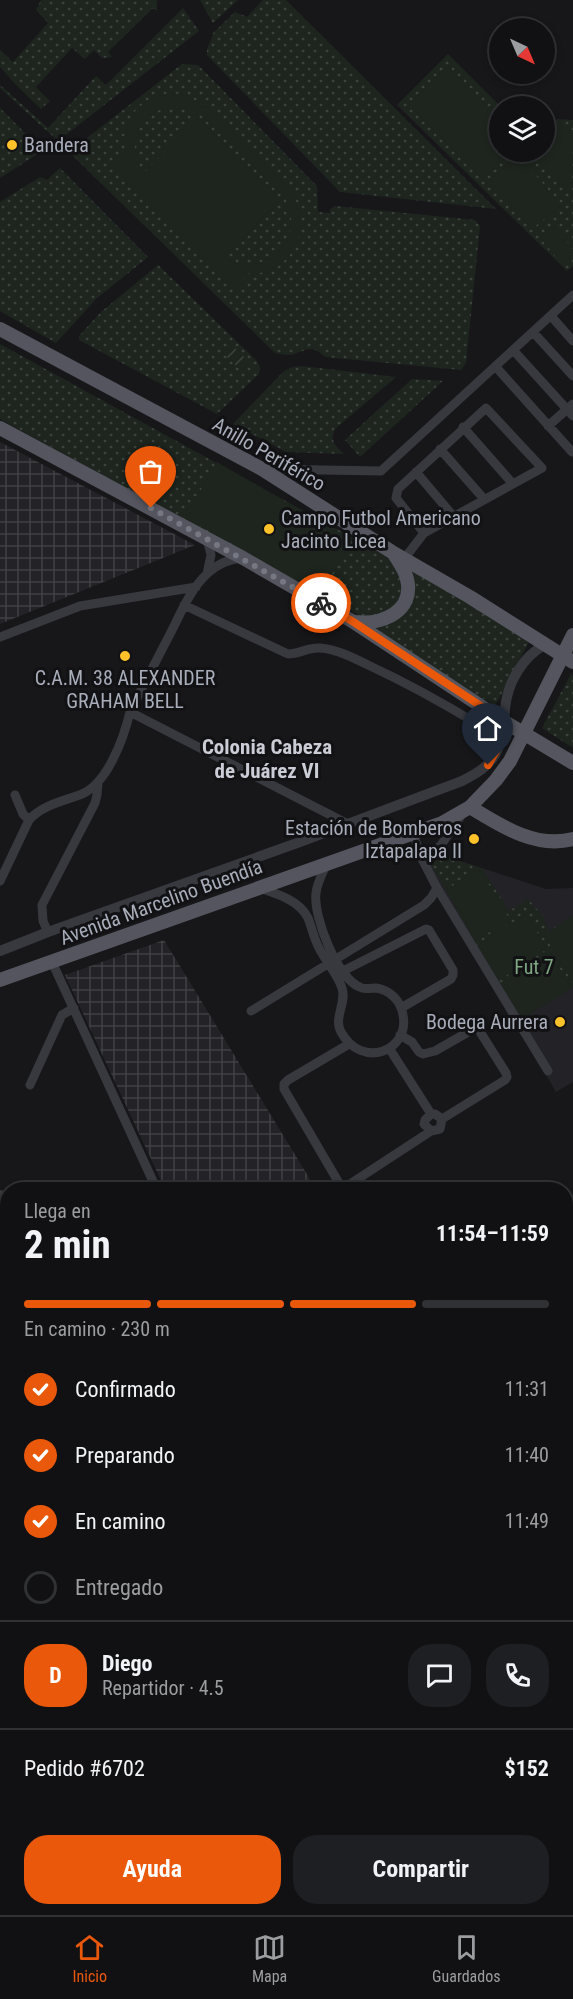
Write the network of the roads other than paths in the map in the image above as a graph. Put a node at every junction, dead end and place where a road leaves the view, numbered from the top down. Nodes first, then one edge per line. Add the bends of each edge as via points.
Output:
1 (573, 295) edge
2 (551, 316) junction
3 (0, 329) edge
4 (533, 332) junction
5 (573, 341) edge
6 (514, 351) junction
7 (496, 367) junction
8 (573, 376) edge
9 (571, 410) edge
10 (548, 426) junction
11 (0, 428) edge
12 (463, 428) junction
13 (440, 449) junction
14 (572, 452) edge
15 (262, 469) junction
16 (416, 472) junction
17 (513, 484) junction
18 (484, 499) junction
19 (454, 517) junction
20 (424, 533) junction
21 (206, 538) junction
22 (398, 555) junction
23 (243, 558) junction
24 (207, 574) junction
25 (196, 587) junction
26 (184, 605) junction
27 (352, 621) junction
28 (573, 635) edge
29 (0, 637) edge
30 (546, 644) junction
31 (568, 659) edge
32 (130, 712) junction
33 (505, 722) junction
34 (479, 725) dead end
35 (524, 734) junction
36 (573, 762) edge
37 (98, 783) junction
38 (15, 795) dead end
39 (466, 810) junction
40 (29, 820) junction
41 (348, 824) junction
42 (413, 834) junction
43 (573, 839) edge
44 (423, 861) junction
45 (327, 863) junction
46 (0, 881) edge
47 (259, 888) junction
48 (437, 888) junction
49 (48, 932) junction
50 (0, 951) edge
51 (332, 961) junction
52 (52, 962) junction
53 (343, 971) junction
54 (0, 980) edge
55 (74, 1008) junction
56 (401, 1008) junction
57 (251, 1011) dead end
58 (400, 1035) junction
59 (349, 1044) junction
60 (389, 1048) junction
61 (548, 1071) dead end
62 (30, 1085) dead end
63 (436, 1114) junction
64 (426, 1133) junction
65 (153, 1182) edge
66 (338, 1182) edge
67 (353, 1182) edge

1 - 2 street
2 - 4 street
2 - 5 street
3 - 15 main road, Anillo Periférico
4 - 6 street
4 - 8 street
6 - 7 street
6 - 9 street
7 - 10 street
7 - 15 street via 381,471
9 - 10 street
10 - 14 street
11 - 21 main road
12 - 13 street
12 - 17 street
12 - 17 street via 486,408 542,468
13 - 16 street
13 - 18 street
15 - 22 main road, Anillo Periférico
16 - 19 street
16 - 20 street via 398,489 396,498
17 - 18 street
18 - 19 street
19 - 20 street
20 - 22 street
21 - 23 main road
21 - 24 street via 211,555
22 - 27 main road via 407,580 402,605 381,621
22 - 30 main road, Anillo Periférico
23 - 24 street via 224,561
23 - 27 main road
24 - 25 street
25 - 26 street
25 - 29 street via 80,606
26 - 32 street
26 - 34 street via 288,654 322,648 351,657 411,685
27 - 33 main road
28 - 31 main road, Avenida Marcelino Buendía
30 - 31 main road, Anillo Periférico
30 - 33 street, Avenida Marcelino Buendía via 522,664 507,696
31 - 35 main road, Avenida Marcelino Buendía
32 - 37 street via 126,729
32 - 41 street
33 - 35 main road
33 - 41 street, Avenida Marcelino Buendía via 495,754 477,773
35 - 36 main road
35 - 39 main road, Avenida Marcelino Buendía via 496,780
37 - 40 street via 35,813
37 - 49 street via 95,803 42,904
38 - 40 street
39 - 42 main road, Avenida Marcelino Buendía
39 - 43 main road via 524,836 550,842
39 - 44 street via 441,845
40 - 46 street
41 - 49 street, Avenida Marcelino Buendía
42 - 44 street
42 - 45 main road, Avenida Marcelino Buendía
44 - 48 street
45 - 47 main road, Avenida Marcelino Buendía
45 - 51 street via 316,893
47 - 51 street via 299,906 318,946
47 - 52 main road, Avenida Marcelino Buendía
48 - 51 street via 424,905
48 - 61 street
49 - 50 street, Avenida Marcelino Buendía
51 - 53 street
51 - 57 street
51 - 59 street via 344,998 339,1028
52 - 54 main road, Avenida Marcelino Buendía
52 - 55 street
53 - 56 street via 362,988 386,991
53 - 56 street via 429,930 453,975
55 - 62 street via 62,1015
55 - 65 street
56 - 58 street via 404,1024
58 - 60 street
58 - 63 street via 423,1054 475,1027 507,1077
59 - 60 street via 371,1054
59 - 66 street via 284,1084
60 - 63 street
63 - 64 street via 425,1120
63 - 64 street via 440,1129
64 - 67 street

